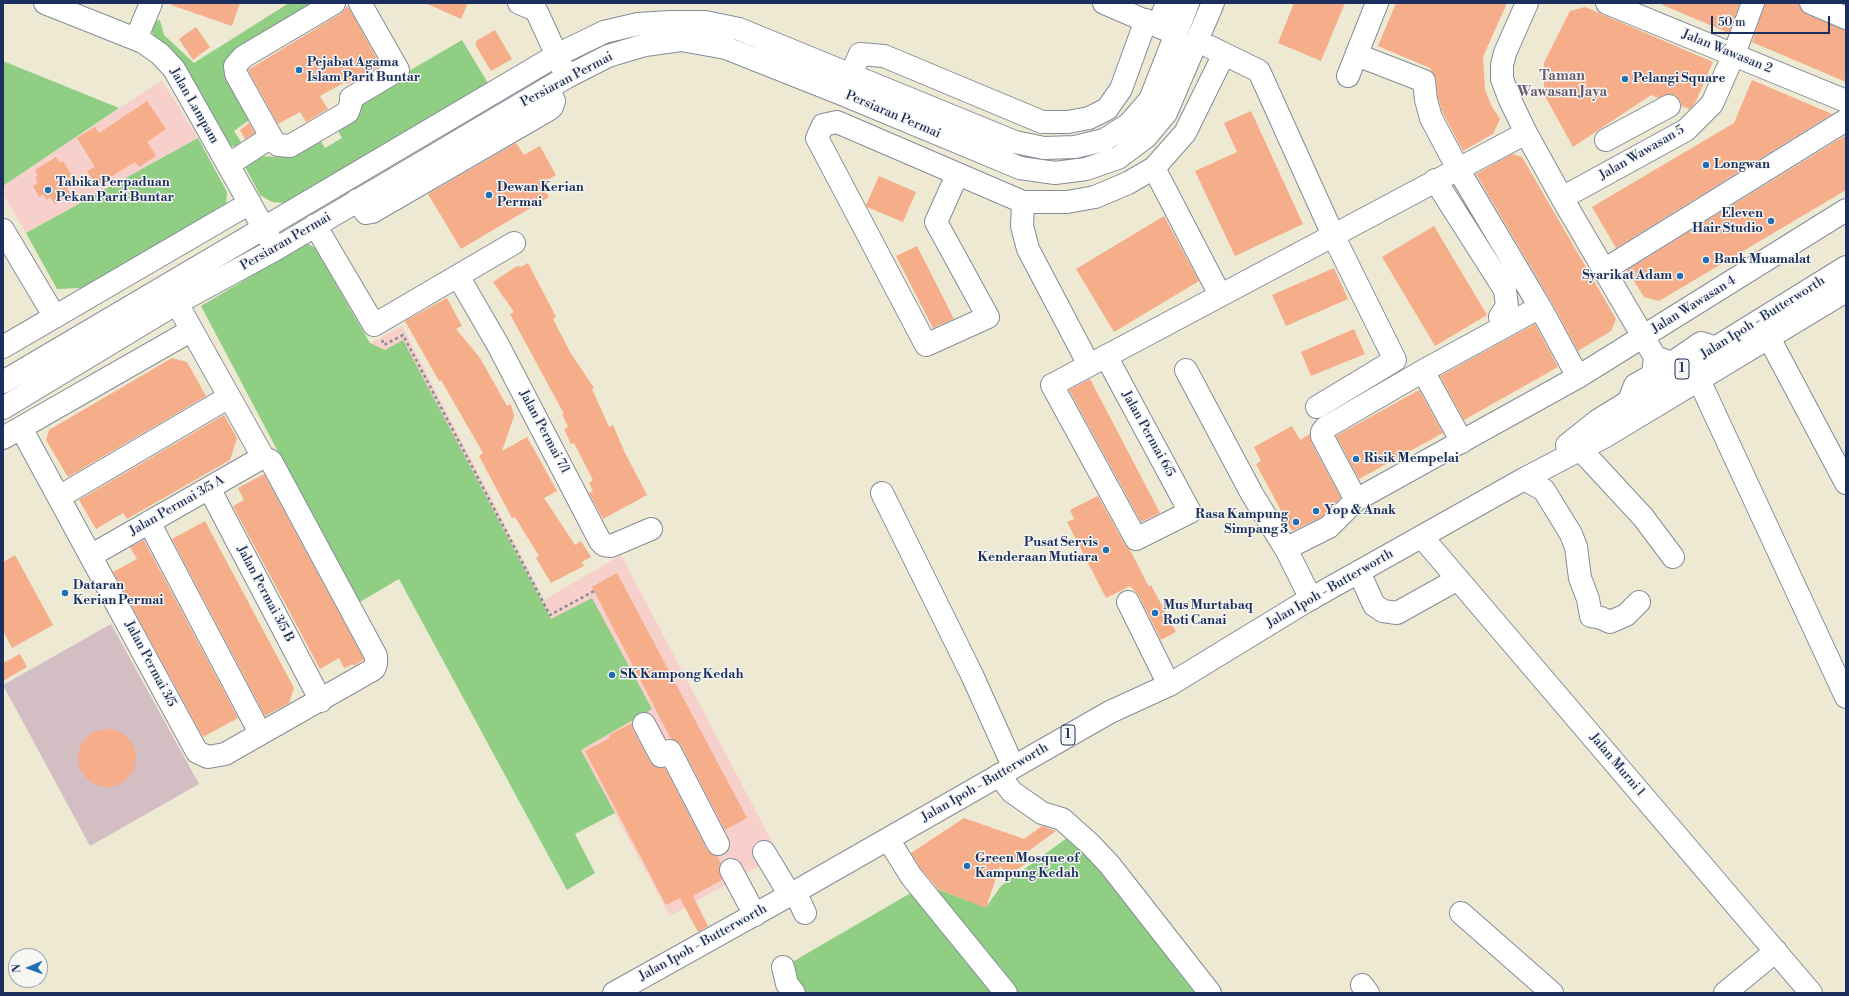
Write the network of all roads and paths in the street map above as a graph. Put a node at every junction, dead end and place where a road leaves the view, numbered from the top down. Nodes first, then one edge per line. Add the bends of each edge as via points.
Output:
1 (45, 3) edge
2 (334, 3) edge
3 (360, 3) edge
4 (519, 3) edge
5 (1104, 3) edge
6 (1167, 3) edge
7 (1188, 3) edge
8 (1213, 3) edge
9 (1377, 3) edge
10 (1527, 3) edge
11 (1607, 3) edge
12 (1753, 3) edge
13 (1811, 3) edge
14 (147, 4) edge
15 (1846, 18) edge
16 (1160, 27) junction
17 (136, 39) junction
18 (1197, 40) junction
19 (1224, 54) junction
20 (1734, 54) junction
21 (557, 55) junction
22 (1356, 55) junction
23 (1348, 76) dead end
24 (567, 77) junction
25 (847, 85) junction
26 (1846, 100) edge
27 (1669, 106) dead end
28 (1846, 120) edge
29 (1630, 127) junction
30 (1526, 133) junction
31 (271, 137) junction
32 (1606, 140) dead end
33 (1643, 153) junction
34 (228, 165) junction
35 (1154, 168) junction
36 (1458, 169) junction
37 (957, 175) junction
38 (1435, 180) junction
39 (1562, 198) junction
40 (1024, 202) junction
41 (250, 203) junction
42 (1846, 210) edge
43 (315, 225) junction
44 (264, 228) junction
45 (3, 230) edge
46 (1333, 235) junction
47 (514, 243) dead end
48 (276, 249) junction
49 (1846, 267) edge
50 (1604, 270) junction
51 (458, 276) junction
52 (1846, 291) edge
53 (172, 294) junction
54 (1220, 295) junction
55 (1540, 307) junction
56 (55, 317) junction
57 (1500, 317) dead end
58 (374, 325) junction
59 (192, 330) junction
60 (1643, 337) junction
61 (1769, 338) junction
62 (3, 347) edge
63 (1716, 348) junction
64 (1655, 356) junction
65 (1097, 361) junction
66 (1186, 370) dead end
67 (1423, 372) junction
68 (1578, 377) junction
69 (1699, 380) junction
70 (3, 382) edge
71 (229, 397) junction
72 (1629, 401) junction
73 (1317, 406) dead end
74 (3, 408) edge
75 (12, 433) edge
76 (1462, 442) junction
77 (1580, 449) junction
78 (263, 457) junction
79 (1524, 479) junction
80 (1846, 482) edge
81 (209, 488) junction
82 (882, 493) dead end
83 (59, 497) junction
84 (1356, 500) junction
85 (149, 522) junction
86 (651, 528) dead end
87 (1422, 537) junction
88 (1287, 551) junction
89 (92, 555) junction
90 (1673, 557) dead end
91 (1359, 572) junction
92 (1458, 579) junction
93 (594, 590) dead end
94 (1311, 599) junction
95 (1128, 602) dead end
96 (1639, 602) dead end
97 (1169, 685) junction
98 (1846, 697) edge
99 (321, 701) junction
100 (644, 724) dead end
101 (260, 733) junction
102 (1006, 771) junction
103 (888, 838) junction
104 (718, 844) dead end
105 (764, 852) dead end
106 (731, 870) dead end
107 (793, 894) junction
108 (805, 913) dead end
109 (1461, 913) dead end
110 (754, 914) junction
111 (1776, 951) junction
112 (783, 967) dead end
113 (629, 990) edge
114 (794, 993) edge
115 (1006, 993) edge
116 (1210, 993) edge
117 (1552, 993) edge
118 (1725, 993) edge
119 (1811, 993) edge

1 - 17 main road, Jalan Lampam
2 - 31 main road via 243,57 236,66 236,74
3 - 31 main road via 398,70 350,98 352,103 348,112 290,146 278,145
4 - 21 main road via 536,10
5 - 16 main road
6 - 16 main road
7 - 16 main road, Persiaran Permai
8 - 18 main road, Persiaran Permai
9 - 22 main road
10 - 30 main road via 1502,65 1502,79
11 - 20 main road, Jalan Wawasan 2
12 - 20 main road, Jalan Wawasan 5
13 - 15 main road
14 - 17 main road
16 - 25 main road via 1107,109 1088,118 1068,122 1042,122 884,56 860,54
16 - 25 main road, Persiaran Permai via 1150,100 1129,124 1104,140 1075,147 1044,148 1015,142
17 - 34 main road, Jalan Lampam via 160,54 174,69
18 - 19 main road
18 - 25 main road, Persiaran Permai via 1166,113 1146,137 1118,158 1086,169 1055,174 1020,168
19 - 35 main road via 1185,133
19 - 46 main road via 1259,71
20 - 26 main road, Jalan Wawasan 2
20 - 33 main road, Jalan Wawasan 5 via 1712,104 1686,130
21 - 24 main road
21 - 25 main road, Persiaran Permai via 604,32 638,24 705,22 739,29
21 - 44 main road, Persiaran Permai
22 - 23 main road
22 - 36 main road via 1424,81 1426,100 1432,118
24 - 25 main road, Persiaran Permai via 608,56 645,44 681,40 726,48
24 - 43 main road, Persiaran Permai
27 - 29 main road
28 - 50 main road
29 - 32 main road
29 - 33 main road
30 - 36 main road
30 - 39 main road
31 - 34 main road
33 - 39 main road, Jalan Wawasan 5
34 - 41 main road, Jalan Lampam
35 - 40 main road via 1095,197 1067,202
35 - 54 main road
36 - 38 main road
36 - 55 main road
37 - 37 main road via 837,122 822,125 818,138 926,345 988,317 936,222
37 - 40 main road
38 - 46 main road
38 - 57 main road via 1506,290 1507,306
39 - 50 main road
40 - 65 main road, Jalan Permai 6/5 via 1022,226 1028,249
41 - 44 main road, Jalan Lampam
41 - 56 main road
42 - 60 main road, Jalan Wawasan 4
43 - 48 main road, Persiaran Permai
43 - 58 main road
44 - 48 main road, Jalan Lampam
44 - 53 main road, Persiaran Permai
45 - 56 main road
46 - 54 main road
46 - 73 main road via 1395,360
47 - 51 main road
48 - 53 main road, Persiaran Permai
49 - 63 main road, Jalan Ipoh - Butterworth / 1
50 - 60 main road
51 - 58 main road
51 - 86 main road, Jalan Permai 7/1 via 498,345 600,541 611,546
52 - 61 main road, Jalan Ipoh - Butterworth / 1
53 - 59 main road
53 - 70 main road, Persiaran Permai
53 - 74 main road, Persiaran Permai
54 - 65 main road
55 - 67 main road
55 - 68 main road
56 - 62 main road
58 - 93 path via 384,345 403,335 550,615
59 - 71 main road
59 - 75 main road
60 - 64 main road
60 - 68 main road, Jalan Wawasan 4
61 - 69 main road, Jalan Ipoh - Butterworth / 1
61 - 80 main road
63 - 64 main road via 1701,343 1672,362
63 - 72 main road, Jalan Ipoh - Butterworth / 1
64 - 72 main road via 1653,375 1635,385
65 - 65 main road, Jalan Permai 6/5 via 1190,512 1136,540 1052,385
66 - 88 main road via 1252,494
67 - 76 main road
67 - 84 main road via 1322,432
68 - 76 main road, Jalan Wawasan 4
69 - 77 main road, Jalan Ipoh - Butterworth / 1
69 - 98 main road
71 - 78 main road
71 - 83 main road
72 - 79 main road, Jalan Ipoh - Butterworth / 1 via 1597,421
75 - 83 main road, Jalan Permai 3/5
76 - 84 main road, Jalan Wawasan 4
77 - 79 main road, Jalan Ipoh - Butterworth / 1
77 - 90 main road via 1643,517
78 - 81 main road, Jalan Permai 3/5 A
78 - 99 main road via 271,461 376,656 376,664 371,672
79 - 87 main road, Jalan Ipoh - Butterworth / 1
79 - 96 main road via 1547,495 1574,540 1580,578 1591,616 1610,622 1626,615
81 - 85 main road, Jalan Permai 3/5 A
81 - 99 main road, Jalan Permai 3/5 B
82 - 102 main road via 972,675
83 - 89 main road, Jalan Permai 3/5
84 - 88 main road, Jalan Wawasan 4 via 1329,527 1289,547
85 - 89 main road, Jalan Permai 3/5 A
85 - 101 main road
87 - 91 main road, Jalan Ipoh - Butterworth / 1
87 - 92 main road, Jalan Murni 1
88 - 94 main road
89 - 101 main road, Jalan Permai 3/5 via 197,752 208,758 224,754
91 - 92 main road via 1374,605 1382,611 1397,613
91 - 94 main road, Jalan Ipoh - Butterworth / 1
92 - 111 main road, Jalan Murni 1
94 - 97 main road, Jalan Ipoh - Butterworth / 1
95 - 97 main road
97 - 102 main road, Jalan Ipoh - Butterworth / 1 via 1110,712
99 - 101 main road
100 - 104 main road via 661,756 670,751
102 - 103 main road, Jalan Ipoh - Butterworth / 1
102 - 116 main road via 1012,792 1042,813 1062,819 1109,864
103 - 107 main road, Jalan Ipoh - Butterworth / 1
103 - 115 main road via 905,880
105 - 107 main road
106 - 110 main road
107 - 108 main road
107 - 110 main road, Jalan Ipoh - Butterworth / 1
109 - 117 main road
110 - 113 main road, Jalan Ipoh - Butterworth / 1
111 - 118 main road
111 - 119 main road, Jalan Murni 1
112 - 114 main road via 787,984

